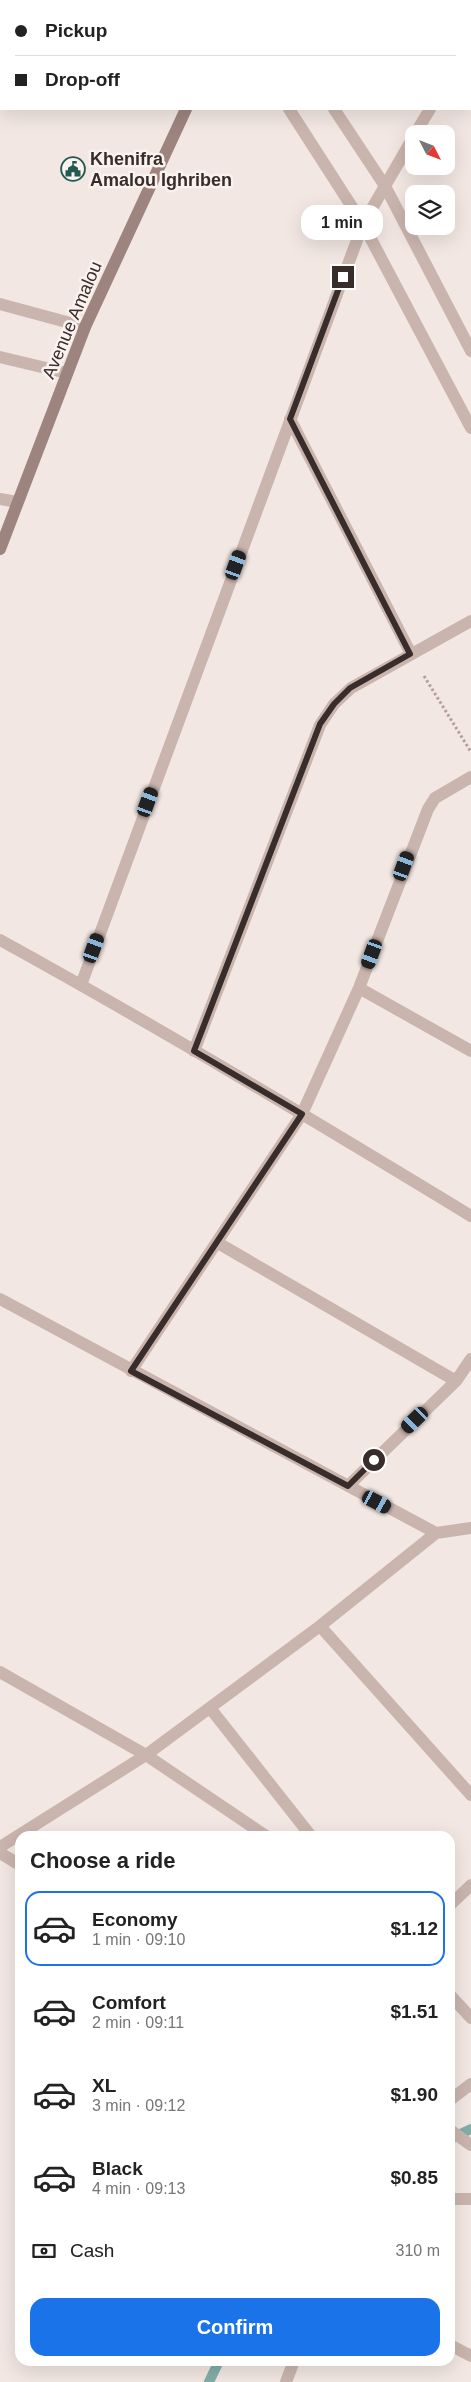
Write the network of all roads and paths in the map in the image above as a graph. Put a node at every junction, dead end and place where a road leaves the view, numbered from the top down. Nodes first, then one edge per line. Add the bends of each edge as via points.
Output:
1 (186, 110) edge
2 (289, 110) edge
3 (335, 110) edge
4 (429, 110) edge
5 (420, 125) edge
6 (405, 151) edge
7 (385, 186) junction
8 (364, 224) junction
9 (0, 304) edge
10 (85, 327) junction
11 (471, 350) edge
12 (0, 357) edge
13 (67, 373) junction
14 (290, 419) junction
15 (471, 428) edge
16 (0, 499) edge
17 (17, 502) junction
18 (0, 549) edge
19 (471, 621) edge
20 (410, 654) junction
21 (471, 752) edge
22 (471, 777) edge
23 (0, 940) edge
24 (81, 985) junction
25 (359, 988) junction
26 (194, 1051) junction
27 (471, 1051) edge
28 (302, 1114) junction
29 (471, 1216) edge
30 (218, 1243) junction
31 (0, 1300) edge
32 (471, 1359) edge
33 (131, 1371) junction
34 (456, 1381) junction
35 (348, 1486) junction
36 (471, 1528) edge
37 (436, 1533) junction
38 (320, 1626) junction
39 (0, 1672) edge
40 (210, 1708) junction
41 (146, 1755) junction
42 (471, 1796) edge
43 (25, 1831) edge
44 (259, 1831) edge
45 (307, 1831) edge
46 (15, 1838) edge
47 (0, 1847) edge
48 (0, 1852) edge
49 (15, 1862) edge
50 (471, 1885) edge
51 (455, 1900) edge
52 (455, 2000) edge
53 (471, 2018) edge
54 (471, 2084) edge
55 (455, 2096) edge
56 (455, 2134) edge
57 (471, 2145) edge
58 (455, 2199) edge
59 (471, 2199) edge
60 (455, 2347) edge
61 (471, 2356) edge
62 (292, 2366) edge
63 (286, 2382) edge

1 - 10 main road, Avenue Amalou
2 - 8 street
3 - 7 street
4 - 5 street
6 - 7 street
7 - 8 street
7 - 11 street
8 - 14 street
8 - 15 street
9 - 10 street
10 - 13 main road, Avenue Amalou
12 - 13 street
13 - 17 main road, Avenue Amalou
14 - 20 street
14 - 24 street
16 - 17 street
17 - 18 main road, Avenue Amalou
19 - 20 street
20 - 21 path
20 - 26 street via 350,688 320,724
22 - 25 street via 435,798 428,809
23 - 24 street
24 - 26 street
25 - 27 street
25 - 28 street
26 - 28 street
28 - 29 street
28 - 30 street
30 - 33 street
30 - 34 street
31 - 33 street
32 - 34 street
33 - 35 street
34 - 35 street
35 - 37 street
36 - 37 street
37 - 38 street
38 - 40 street
38 - 42 street
39 - 41 street
40 - 41 street
40 - 45 street
41 - 43 street
41 - 44 street
46 - 47 street
48 - 49 street
50 - 51 street
52 - 53 street
54 - 55 street
56 - 57 street
58 - 59 street
60 - 61 street
62 - 63 street

